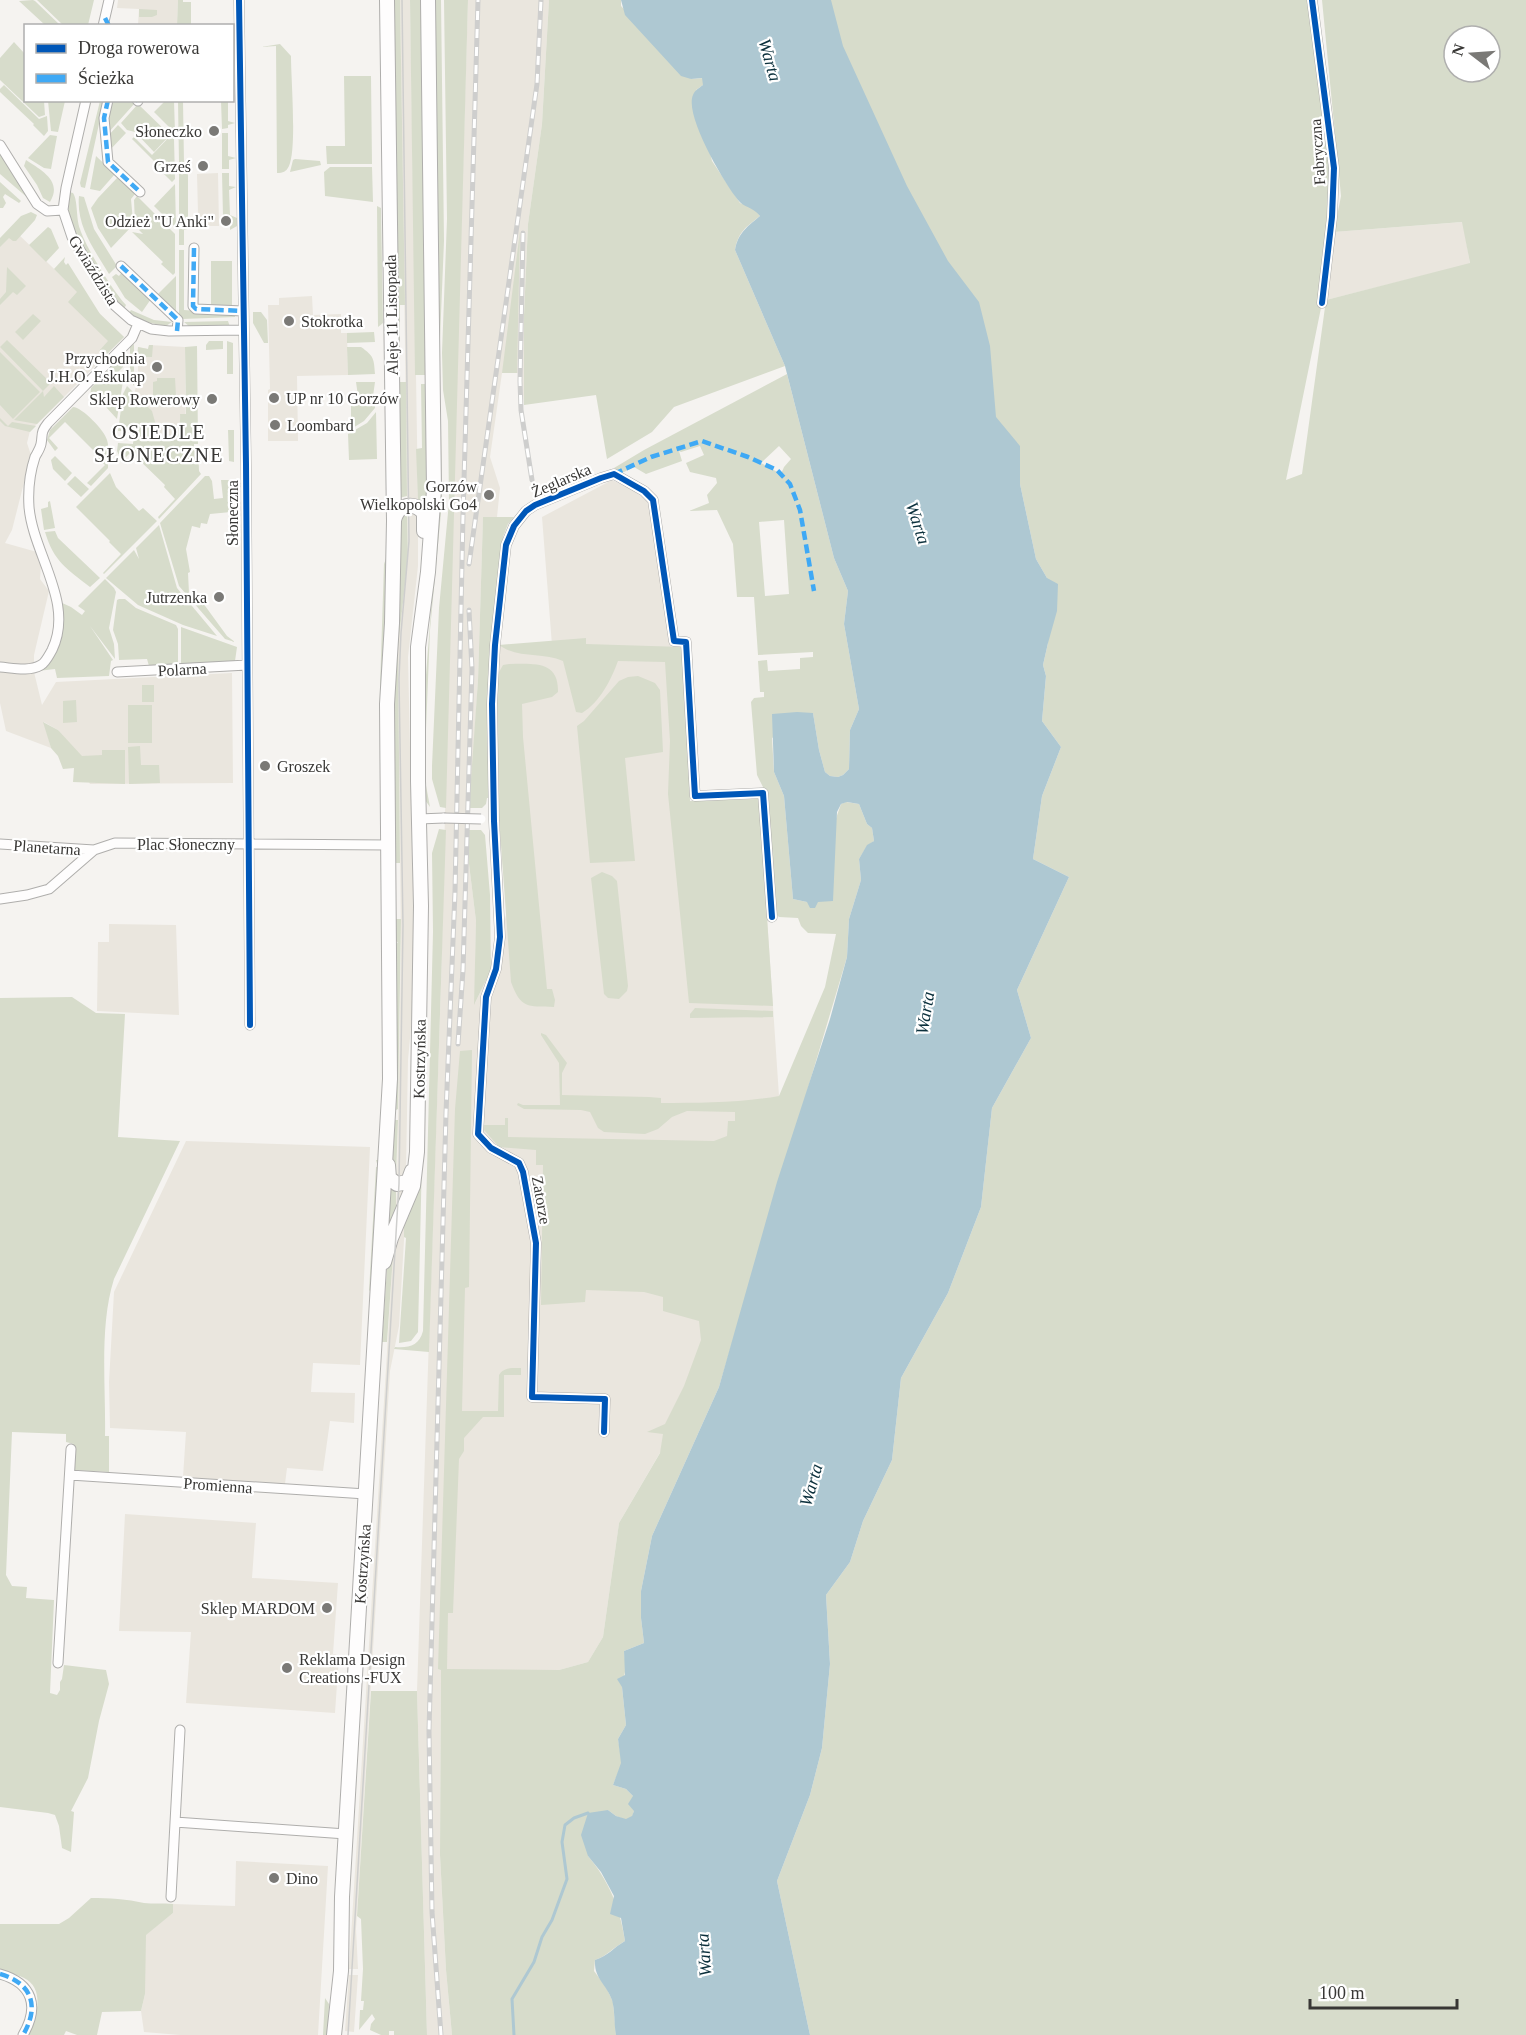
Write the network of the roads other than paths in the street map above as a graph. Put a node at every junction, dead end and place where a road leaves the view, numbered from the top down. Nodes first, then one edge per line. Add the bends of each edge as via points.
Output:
1 (109, 0) edge
2 (239, 0) edge
3 (387, 0) edge
4 (428, 0) edge
5 (1312, 0) edge
6 (106, 23) edge
7 (86, 102) edge
8 (108, 102) edge
9 (0, 145) edge
10 (140, 192) dead end
11 (63, 210) junction
12 (194, 248) dead end
13 (121, 267) dead end
14 (1322, 303) dead end
15 (243, 311) junction
16 (138, 324) junction
17 (243, 330) junction
18 (177, 331) junction
19 (394, 521) junction
20 (421, 617) junction
21 (247, 665) junction
22 (0, 667) edge
23 (117, 672) dead end
24 (419, 819) junction
25 (494, 821) junction
26 (0, 844) edge
27 (249, 844) junction
28 (388, 845) junction
29 (94, 850) junction
30 (0, 899) edge
31 (772, 917) dead end
32 (250, 1025) dead end
33 (388, 1145) junction
34 (417, 1152) junction
35 (379, 1294) junction
36 (604, 1432) dead end
37 (71, 1449) dead end
38 (70, 1475) junction
39 (366, 1494) junction
40 (58, 1663) dead end
41 (180, 1730) dead end
42 (175, 1822) junction
43 (346, 1834) junction
44 (171, 1897) dead end
45 (0, 1974) edge
46 (23, 2035) edge
47 (334, 2035) edge

1 - 6 street
2 - 15 street, Słoneczna
3 - 19 main road, Aleje 11 Listopada
4 - 20 main road via 434,490
5 - 14 street, Fabryczna via 1334,168
7 - 11 street, Gwiaździsta
8 - 10 street via 104,118 108,162
9 - 11 street via 37,204 47,211
11 - 16 street, Gwiaździsta via 72,237 107,295
12 - 15 street via 193,306
13 - 18 street via 177,320
15 - 17 street, Słoneczna
16 - 18 street, Gwiaździsta via 160,331
16 - 22 street via 132,338 41,433 29,508 54,591 58,628 53,649 39,666
17 - 18 street, Gwiaździsta
17 - 21 street, Słoneczna
19 - 20 main road via 397,512 406,506 416,506 424,513
19 - 28 main road, Aleje 11 Listopada via 387,704
20 - 24 main road
21 - 23 street, Polarna
21 - 27 street, Słoneczna
24 - 25 street, bridge
24 - 34 main road, Kostrzyńska
25 - 31 street, Żeglarska via 492,685 506,545 514,526 535,505 614,474 653,500 674,641 686,642 695,796 764,793
25 - 36 street, Zatorze via 500,937 496,969 486,997 478,1134 491,1148 519,1162 523,1172 536,1243 532,1397 605,1399
26 - 29 street, Planetarna
27 - 28 street, Plac Słoneczny
27 - 29 street, Plac Słoneczny via 115,843
27 - 32 street, Słoneczna
28 - 33 main road, Kostrzyńska
29 - 30 street, Plac Słoneczny via 49,889
33 - 34 main road via 389,1178 397,1184 410,1179
33 - 35 main road, Kostrzyńska
34 - 35 main road, Kostrzyńska via 413,1186 387,1252
35 - 39 main road, Kostrzyńska
37 - 38 street
38 - 39 street, Promienna
38 - 40 street
39 - 43 main road, Kostrzyńska
41 - 42 street
42 - 43 street
42 - 44 street
43 - 47 main road, Kostrzyńska
45 - 46 street via 18,1980 31,1999 31,2018

